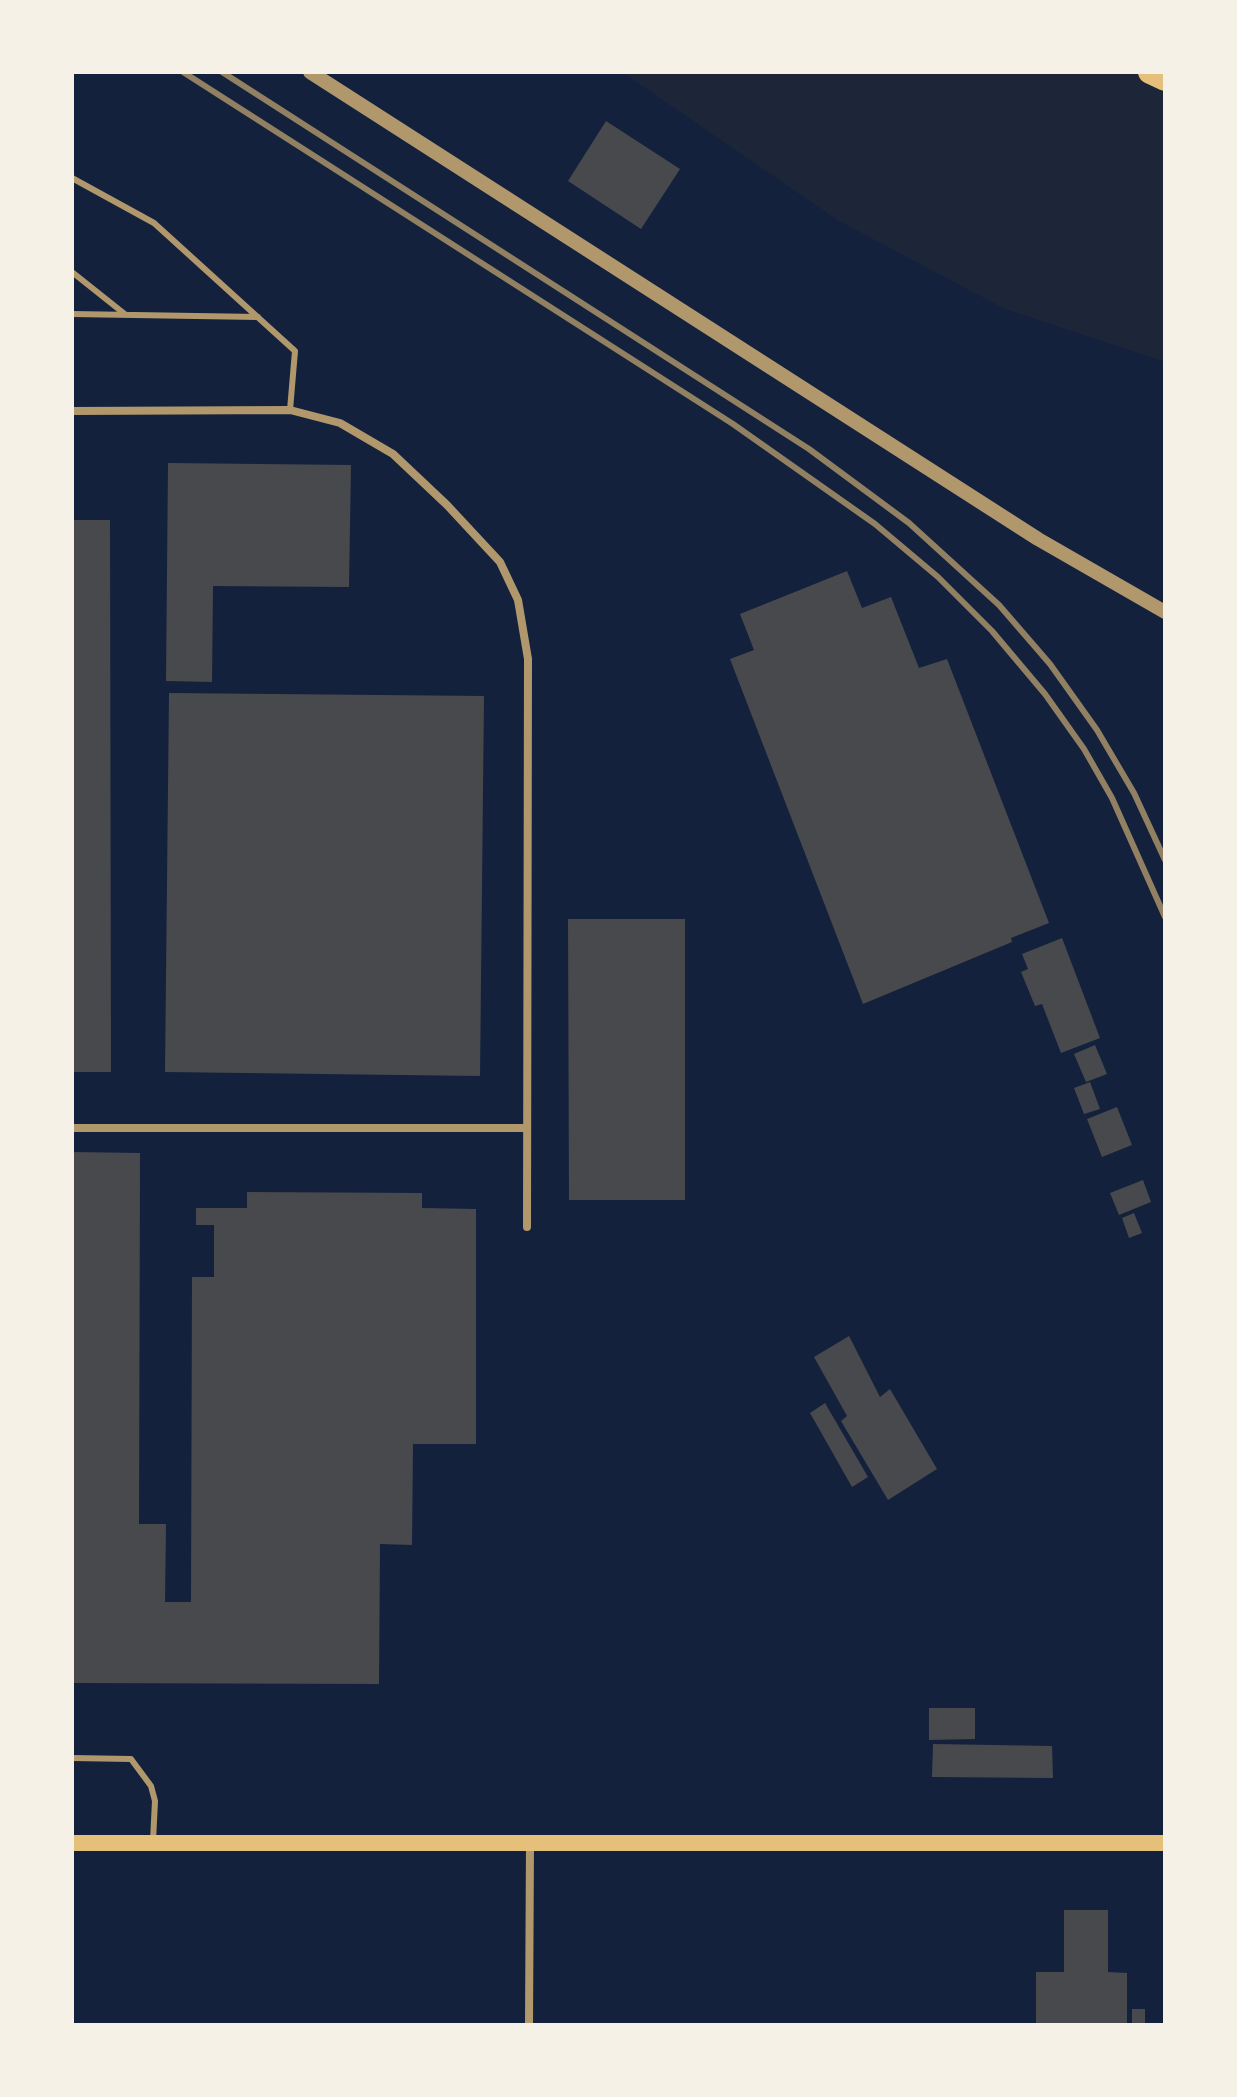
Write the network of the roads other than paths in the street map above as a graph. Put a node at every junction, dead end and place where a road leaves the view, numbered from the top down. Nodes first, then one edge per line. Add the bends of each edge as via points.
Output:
1 (310, 72) edge
2 (1150, 72) edge
3 (1165, 79) edge
4 (72, 178) edge
5 (72, 272) edge
6 (72, 314) edge
7 (126, 315) junction
8 (258, 317) junction
9 (290, 410) junction
10 (72, 411) edge
11 (1165, 612) edge
12 (72, 1128) edge
13 (526, 1128) junction
14 (527, 1227) dead end
15 (72, 1758) edge
16 (72, 1843) edge
17 (153, 1843) junction
18 (530, 1843) junction
19 (1165, 1843) edge
20 (529, 2025) edge

1 - 11 street via 1025,531
2 - 3 highway
4 - 8 lane via 154,223
5 - 7 lane
6 - 7 lane
7 - 8 lane
8 - 9 lane via 295,351
9 - 10 street
9 - 13 street via 340,423 393,454 500,562 518,600 528,659
12 - 13 street
13 - 14 street
15 - 17 lane via 131,1759 155,1801
16 - 17 main road
17 - 18 main road
18 - 19 main road
18 - 20 street

